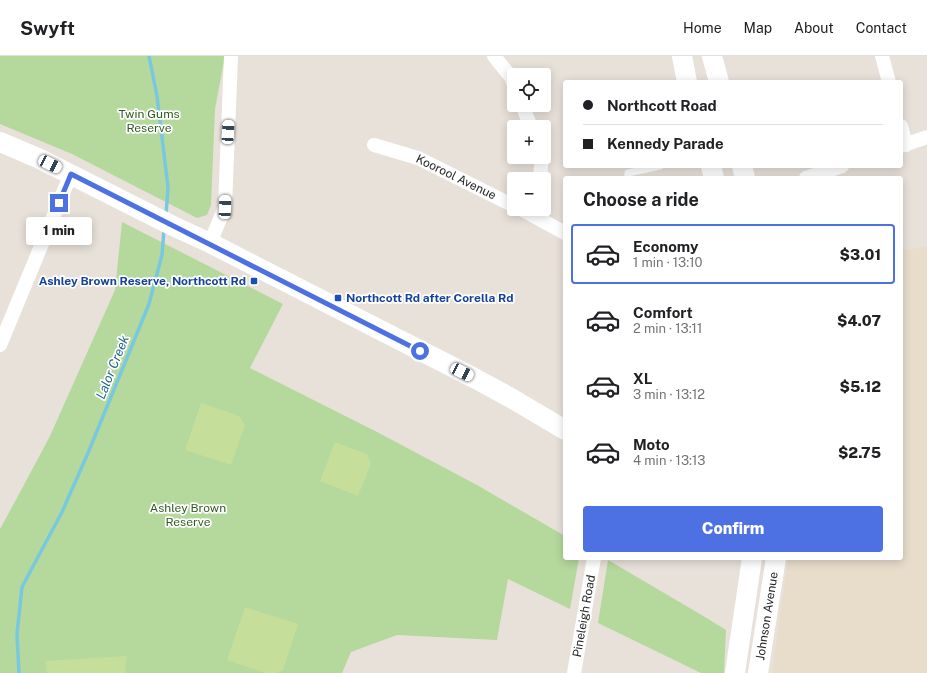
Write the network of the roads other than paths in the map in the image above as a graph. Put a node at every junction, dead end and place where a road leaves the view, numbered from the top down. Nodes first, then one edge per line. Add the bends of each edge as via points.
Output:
1 (231, 56) edge
2 (494, 56) edge
3 (682, 56) edge
4 (712, 56) edge
5 (882, 56) edge
6 (507, 72) edge
7 (687, 80) edge
8 (718, 80) edge
9 (888, 80) edge
10 (927, 136) edge
11 (0, 142) edge
12 (374, 145) dead end
13 (904, 146) edge
14 (651, 168) edge
15 (836, 168) edge
16 (71, 174) junction
17 (628, 176) edge
18 (812, 176) edge
19 (507, 202) edge
20 (534, 216) edge
21 (563, 232) edge
22 (210, 243) junction
23 (0, 345) edge
24 (563, 429) edge
25 (594, 560) edge
26 (752, 560) edge
27 (776, 560) edge
28 (574, 673) edge
29 (735, 673) edge
30 (758, 673) edge

1 - 22 street via 225,207
2 - 6 street
3 - 7 street
4 - 8 street
5 - 9 street
10 - 13 street
11 - 16 street
12 - 19 street, Koorool Avenue via 418,158
14 - 17 lane via 628,173
15 - 18 street
16 - 22 street
16 - 23 street
20 - 21 street, Koorool Avenue
22 - 24 street via 476,379
25 - 28 street, Pineleigh Road
26 - 29 street, Johnson Avenue
27 - 30 street, Johnson Avenue

